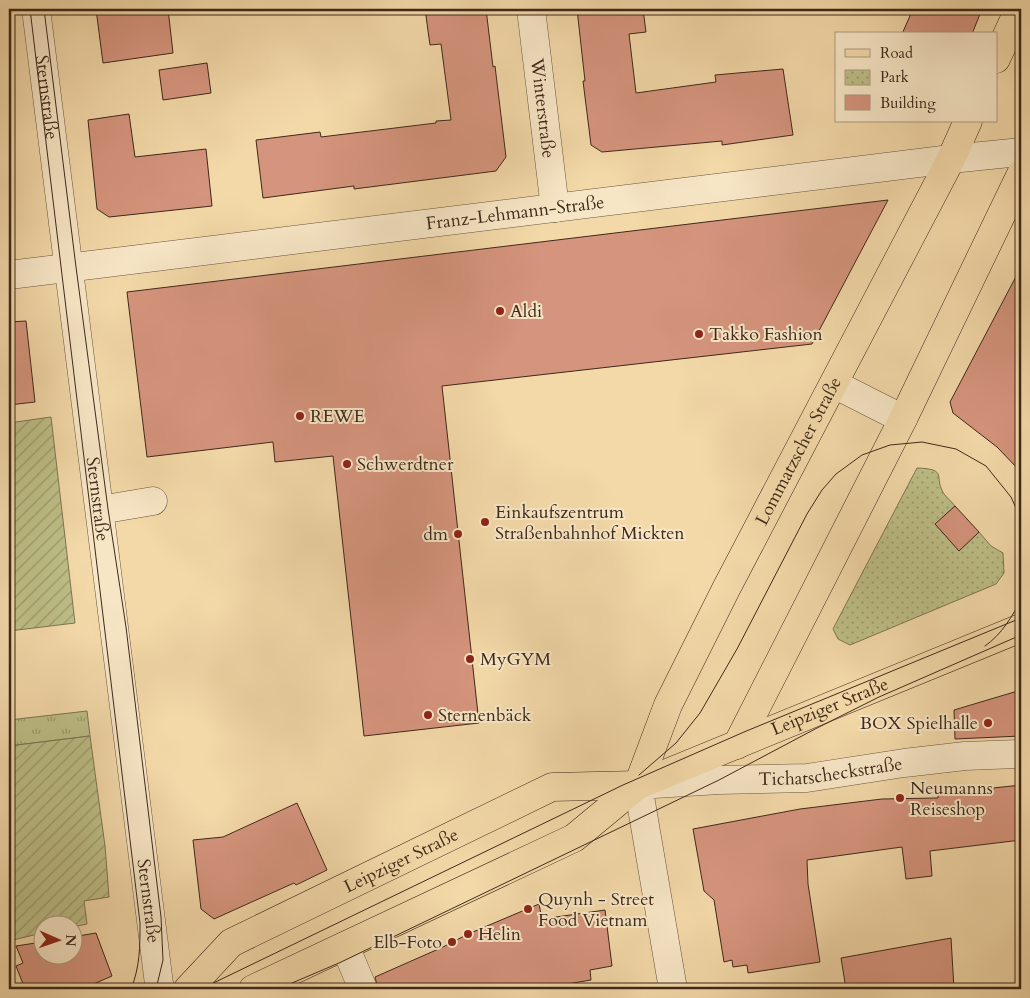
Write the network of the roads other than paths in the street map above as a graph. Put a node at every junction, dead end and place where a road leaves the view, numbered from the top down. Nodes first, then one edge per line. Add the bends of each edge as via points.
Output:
1 (36, 9) edge
2 (531, 9) edge
3 (1019, 9) edge
4 (998, 55) edge
5 (968, 122) edge
6 (1021, 152) edge
7 (951, 159) junction
8 (1021, 174) edge
9 (554, 208) junction
10 (68, 268) junction
11 (9, 275) edge
12 (834, 384) junction
13 (903, 419) junction
14 (153, 501) dead end
15 (100, 510) junction
16 (1021, 628) edge
17 (737, 745) junction
18 (1021, 754) edge
19 (638, 785) junction
20 (345, 946) junction
21 (161, 989) edge
22 (188, 989) edge
23 (253, 989) edge
24 (364, 989) edge
25 (673, 989) edge

1 - 10 street, Sternstraße
2 - 9 street, Winterstraße
3 - 4 main road
5 - 7 main road, Lommatzscher Straße
6 - 7 street, Franz-Lehmann-Straße
7 - 9 street, Franz-Lehmann-Straße
7 - 12 main road, Lommatzscher Straße
8 - 13 main road
9 - 10 street, Franz-Lehmann-Straße
10 - 11 street, Franz-Lehmann-Straße
10 - 15 street, Sternstraße
12 - 13 street
12 - 19 main road, Lommatzscher Straße via 668,705
13 - 17 main road
14 - 15 street
15 - 21 street, Sternstraße
16 - 17 main road, Leipziger Straße
17 - 19 main road, Leipziger Straße
18 - 19 street, Tichatscheckstraße via 964,756 807,778
19 - 20 main road, Leipziger Straße via 574,838
19 - 22 main road, Leipziger Straße via 552,787 231,943
19 - 25 street
20 - 23 main road, Leipziger Straße
20 - 24 street

